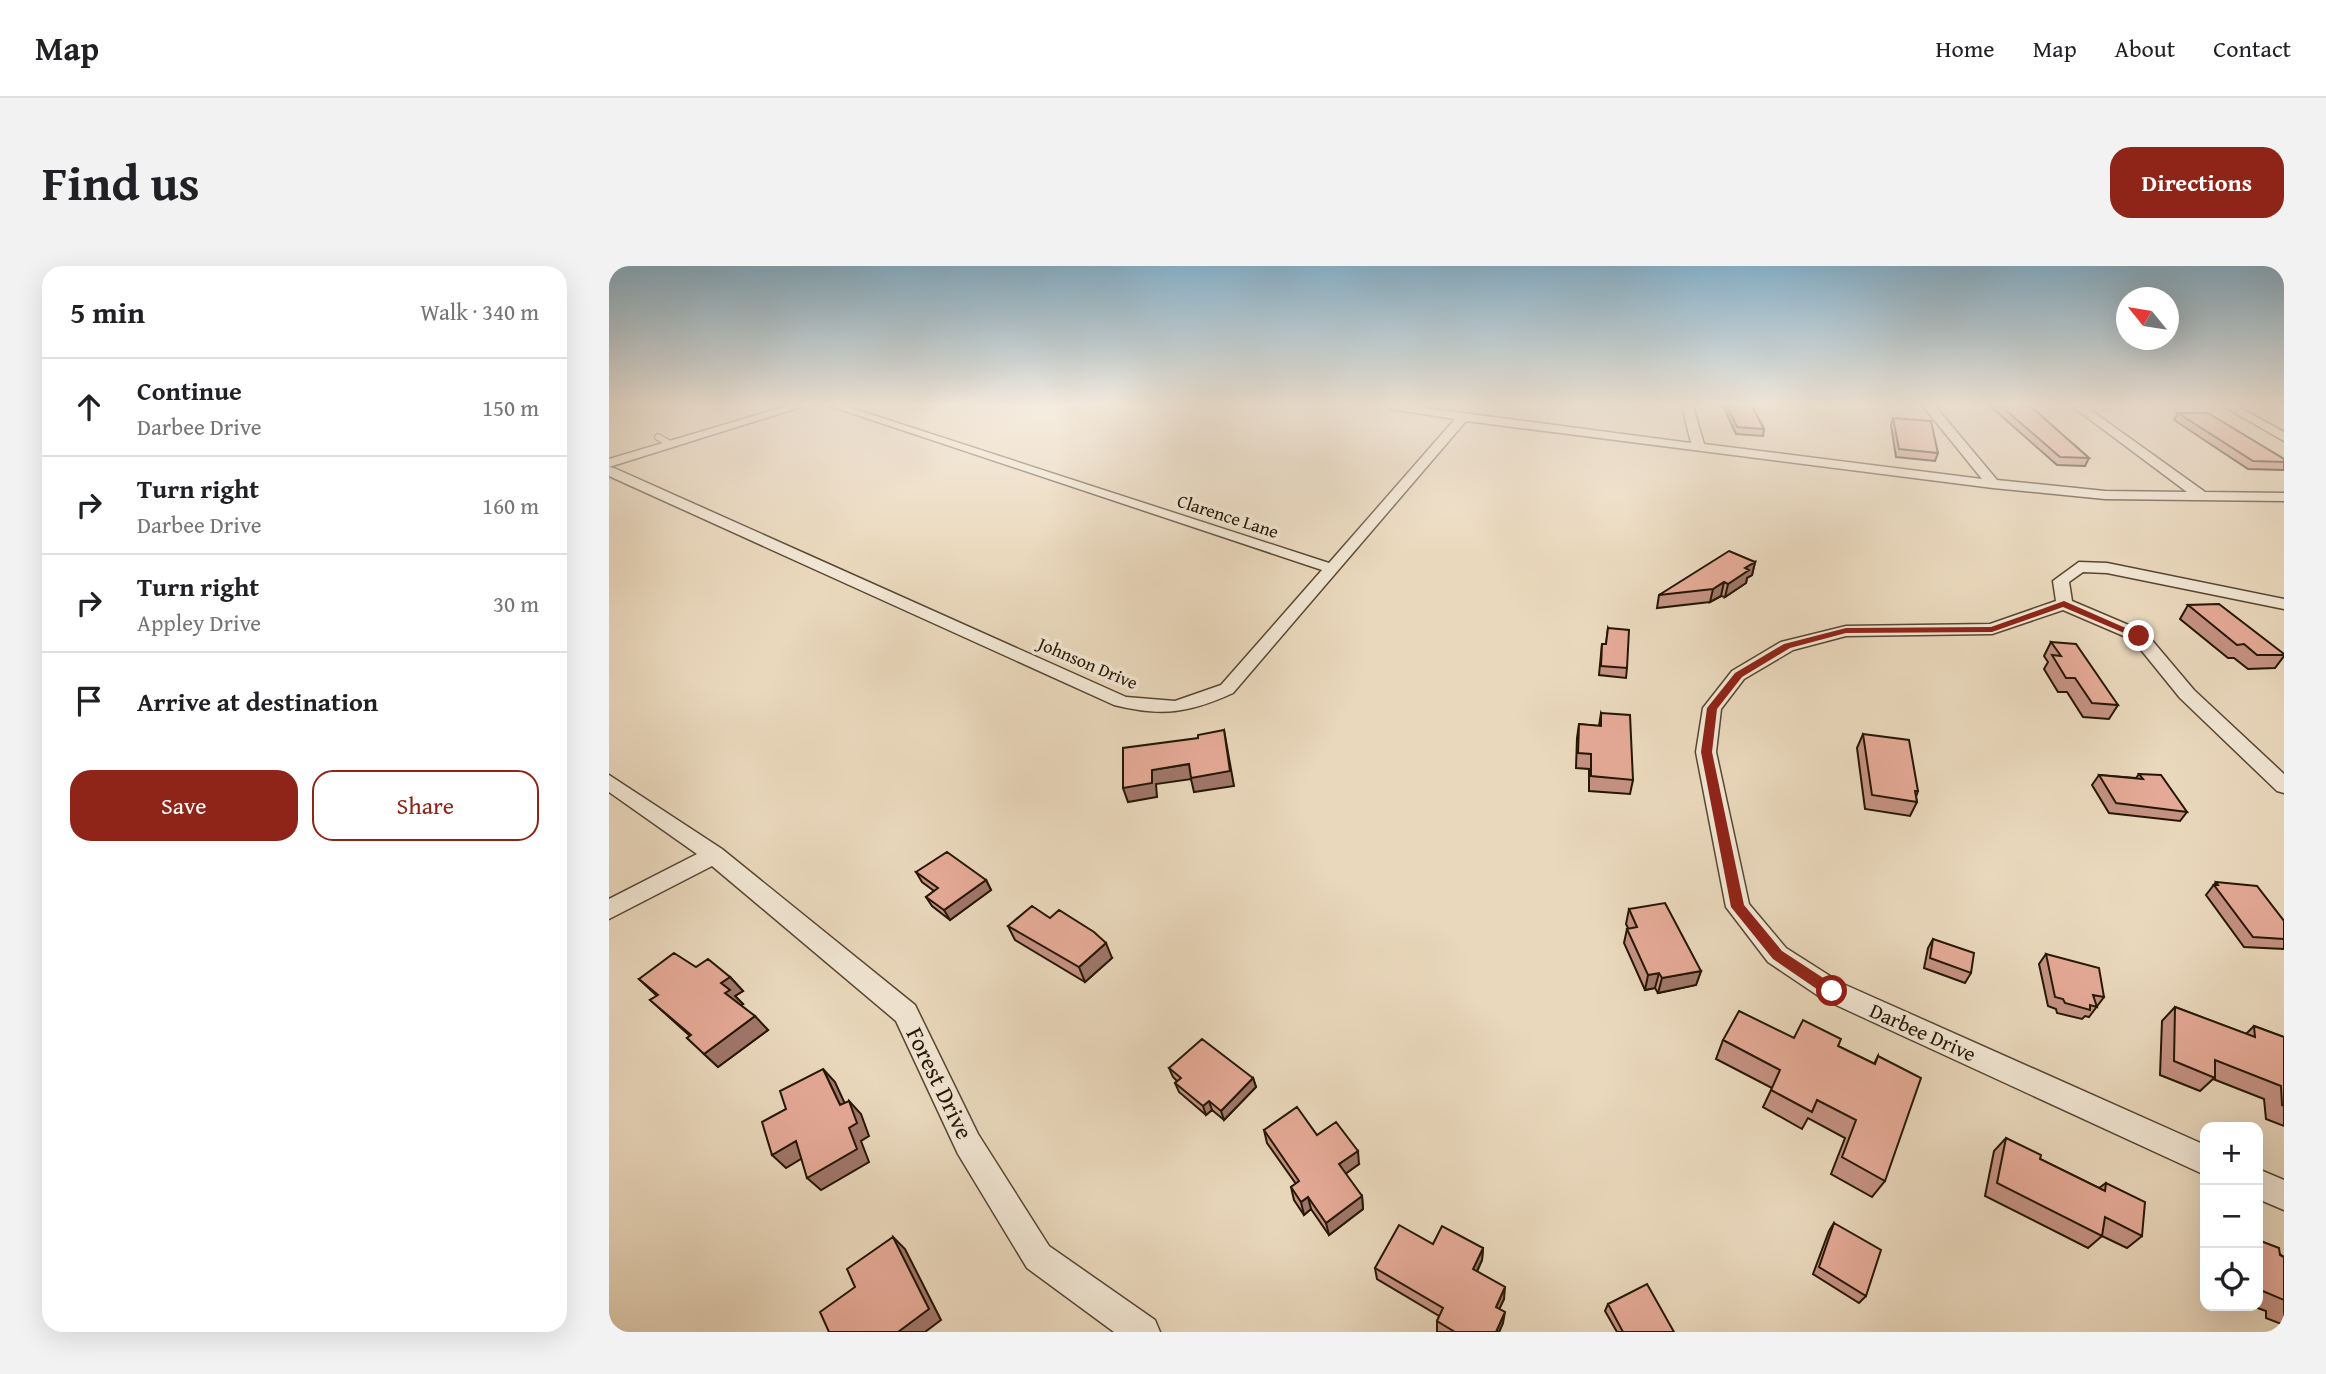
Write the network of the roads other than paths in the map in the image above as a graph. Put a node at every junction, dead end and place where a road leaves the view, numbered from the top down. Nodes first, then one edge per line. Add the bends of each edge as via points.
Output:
1 (632, 456) edge
2 (987, 456) edge
3 (1429, 456) edge
4 (1774, 456) edge
5 (1970, 456) edge
6 (2146, 456) edge
7 (609, 463) edge
8 (609, 471) edge
9 (1993, 484) junction
10 (2203, 497) junction
11 (2284, 497) edge
12 (1330, 568) junction
13 (2064, 604) junction
14 (2284, 604) edge
15 (609, 782) edge
16 (2284, 786) edge
17 (714, 855) junction
18 (609, 910) edge
19 (2200, 1158) edge
20 (2260, 1185) edge
21 (2284, 1195) edge
22 (1143, 1332) edge

1 - 7 street
2 - 12 street, Clarence Lane
3 - 12 street, Johnson Drive
4 - 9 street
5 - 9 street
6 - 10 street
8 - 12 street, Johnson Drive via 1121,701 1160,710 1193,706 1227,689
9 - 10 street via 2105,495
10 - 11 street
13 - 14 street via 2061,581 2079,567 2107,568
13 - 16 street via 2139,636 2187,694
13 - 19 street, Darbee Drive via 1992,629 1846,631 1787,646 1738,675 1712,708 1706,752 1738,907 1777,955 1832,991
15 - 17 street, Forest Drive
17 - 18 street
17 - 22 street, Forest Drive via 906,1013 968,1144 1038,1257
20 - 21 street

